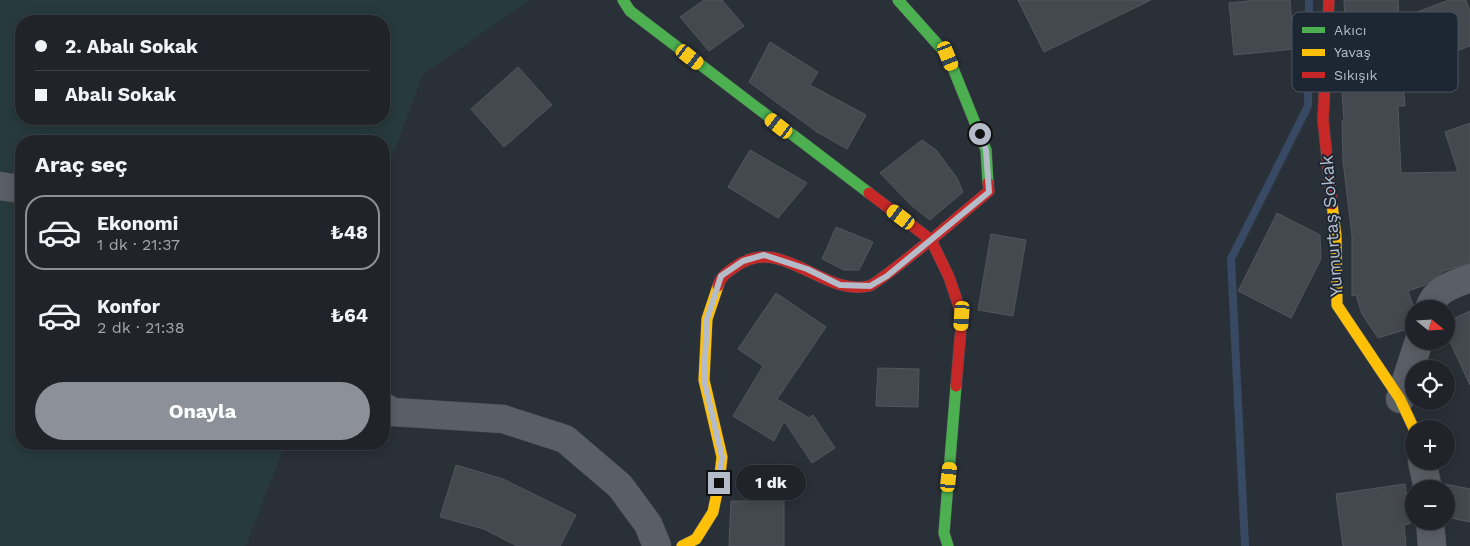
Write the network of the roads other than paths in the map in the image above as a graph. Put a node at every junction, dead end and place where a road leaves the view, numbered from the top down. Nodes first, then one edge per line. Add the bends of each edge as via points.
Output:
1 (623, 0) edge
2 (909, 4) edge
3 (1324, 92) edge
4 (0, 186) edge
5 (15, 188) edge
6 (931, 240) junction
7 (1470, 278) edge
8 (1431, 300) edge
9 (1417, 350) edge
10 (1400, 399) junction
11 (390, 410) edge
12 (1410, 420) edge
13 (1431, 530) edge
14 (657, 546) edge
15 (682, 546) edge
16 (948, 546) edge
17 (1432, 546) edge

1 - 6 street via 630,11
2 - 6 street via 948,56 986,150 989,192
3 - 10 street, Yumurtaş Sokak via 1323,120 1336,236 1336,305
4 - 5 street
6 - 15 street via 870,286 840,285 807,269 764,255 743,261 721,276 707,319 704,380 722,457 719,483 713,512 696,539
6 - 16 street via 949,277 962,316 944,532
7 - 8 street via 1445,287
9 - 10 street
10 - 12 street, Yumurtaş Sokak
11 - 14 street via 502,419 565,439 620,486 648,524
13 - 17 street

